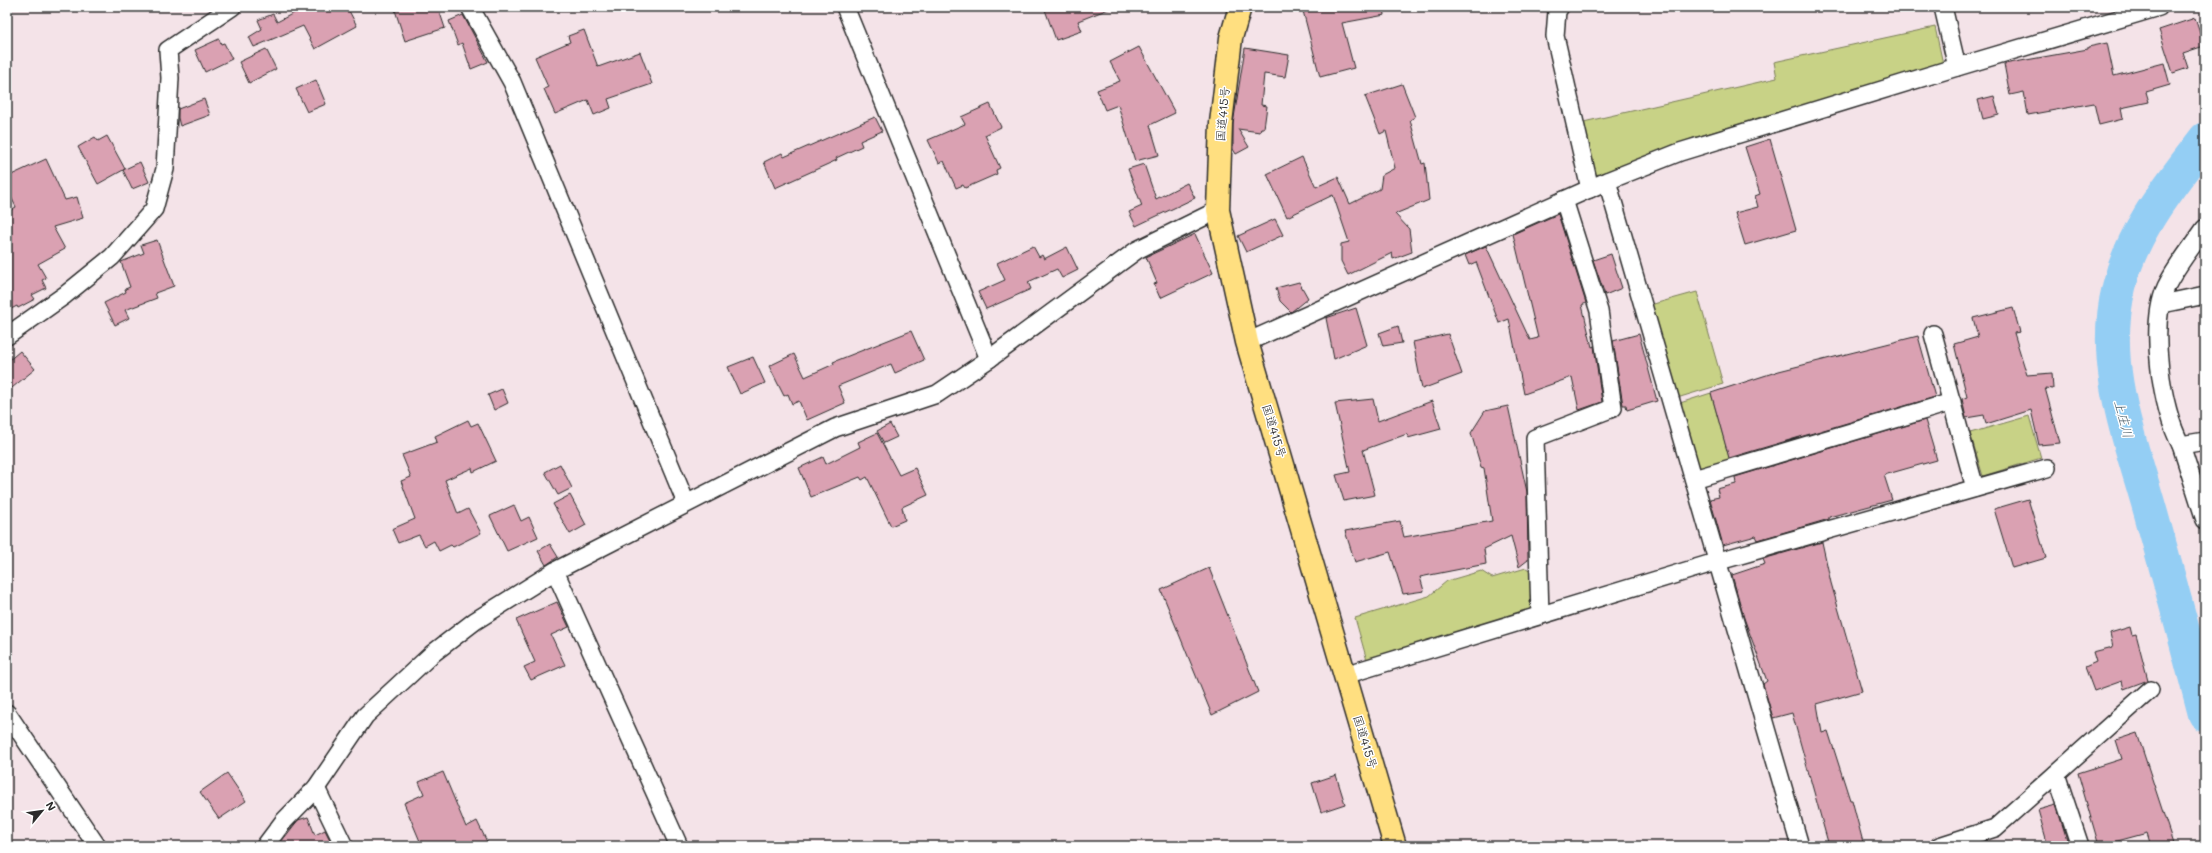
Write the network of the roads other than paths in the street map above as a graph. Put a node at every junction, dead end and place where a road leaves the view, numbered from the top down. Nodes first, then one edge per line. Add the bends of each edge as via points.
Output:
1 (232, 7) edge
2 (470, 7) edge
3 (845, 7) edge
4 (1240, 7) edge
5 (1560, 7) edge
6 (1943, 7) edge
7 (2159, 7) edge
8 (1957, 67) junction
9 (1607, 181) junction
10 (1590, 189) junction
11 (1564, 200) junction
12 (1218, 210) junction
13 (2205, 228) edge
14 (2205, 294) edge
15 (2162, 304) junction
16 (1933, 334) dead end
17 (7, 336) edge
18 (1247, 342) junction
19 (989, 359) junction
20 (1952, 402) junction
21 (2205, 441) edge
22 (2180, 445) junction
23 (2047, 468) dead end
24 (1694, 479) junction
25 (1975, 488) junction
26 (686, 503) junction
27 (2205, 520) edge
28 (1719, 561) junction
29 (555, 571) junction
30 (1540, 615) junction
31 (1345, 675) junction
32 (2150, 690) dead end
33 (7, 713) edge
34 (2056, 774) junction
35 (316, 788) junction
36 (97, 846) edge
37 (265, 846) edge
38 (344, 846) edge
39 (679, 846) edge
40 (1395, 846) edge
41 (1800, 846) edge
42 (1939, 846) edge
43 (2080, 846) edge

1 - 17 street via 168,50 170,78 164,169 154,209 112,257 65,295
2 - 26 street via 512,82
3 - 19 street
4 - 12 highway, 国道415号 via 1231,38 1221,123
5 - 10 street via 1557,12 1555,36
6 - 8 street
7 - 8 street
8 - 9 street via 1687,150
9 - 10 street
9 - 24 street
10 - 11 street
11 - 18 street
11 - 30 street via 1600,311 1614,408 1535,438
12 - 18 highway, 国道415号
12 - 19 street via 1137,250
13 - 15 street via 2166,287
14 - 15 street
15 - 22 street via 2157,343 2160,375
16 - 20 street
18 - 31 highway, 国道415号
19 - 26 street via 937,394 835,428
20 - 24 street
20 - 25 street
21 - 22 street
22 - 27 street
23 - 25 street
24 - 28 street
25 - 28 street
26 - 29 street
28 - 30 street
28 - 41 street
29 - 35 street via 475,621 426,659 365,716
29 - 39 street
30 - 31 street
31 - 40 highway, 国道415号
32 - 34 street
33 - 36 street
34 - 42 street via 1995,828
34 - 43 street
35 - 37 street via 283,822
35 - 38 street

